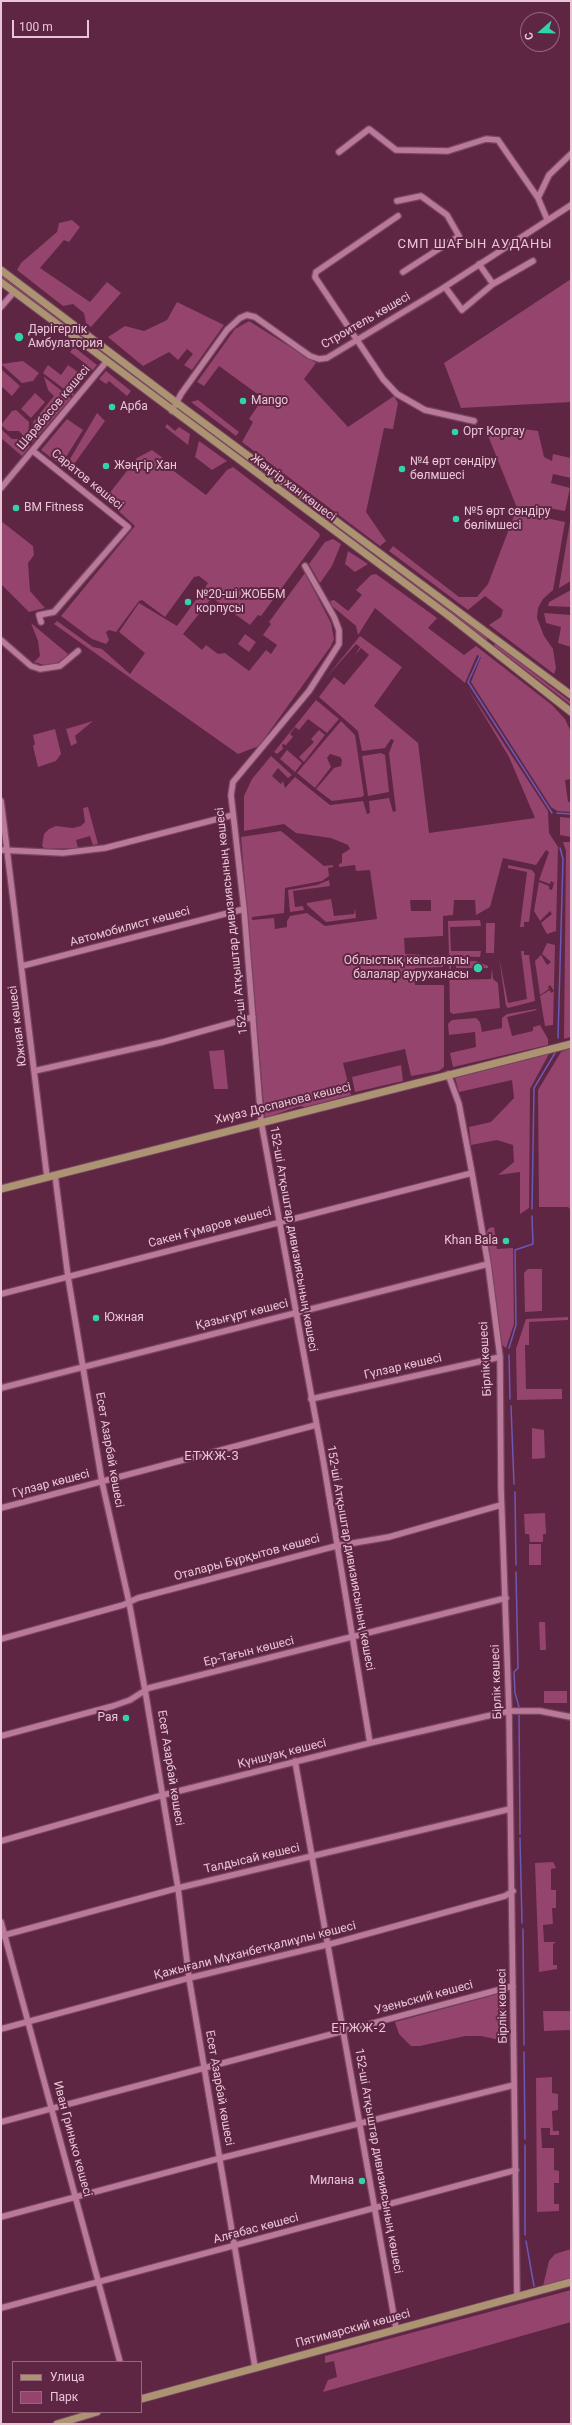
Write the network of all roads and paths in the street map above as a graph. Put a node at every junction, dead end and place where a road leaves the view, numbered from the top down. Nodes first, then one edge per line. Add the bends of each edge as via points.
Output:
1 (339, 152) dead end
2 (571, 154) edge
3 (538, 198) junction
4 (397, 201) dead end
5 (571, 204) edge
6 (398, 216) dead end
7 (547, 219) junction
8 (533, 261) dead end
9 (479, 264) junction
10 (1, 270) edge
11 (403, 272) dead end
12 (1, 282) edge
13 (493, 284) junction
14 (445, 287) junction
15 (14, 292) junction
16 (1, 307) edge
17 (356, 341) junction
18 (107, 361) junction
19 (177, 403) junction
20 (172, 412) junction
21 (474, 422) dead end
22 (33, 451) junction
23 (1, 488) edge
24 (305, 566) dead end
25 (41, 622) dead end
26 (1, 640) edge
27 (78, 651) dead end
28 (571, 695) edge
29 (571, 712) edge
30 (1, 801) edge
31 (233, 816) junction
32 (1, 850) edge
33 (8, 850) junction
34 (244, 909) junction
35 (22, 966) junction
36 (253, 1018) junction
37 (571, 1044) edge
38 (34, 1071) junction
39 (448, 1074) junction
40 (262, 1121) junction
41 (472, 1173) junction
42 (55, 1174) junction
43 (47, 1177) junction
44 (1, 1189) edge
45 (280, 1221) junction
46 (488, 1264) junction
47 (68, 1277) junction
48 (1, 1294) edge
49 (295, 1314) junction
50 (500, 1356) junction
51 (83, 1366) junction
52 (1, 1388) edge
53 (311, 1399) junction
54 (316, 1425) junction
55 (102, 1482) junction
56 (501, 1506) junction
57 (1, 1508) edge
58 (336, 1546) junction
59 (506, 1598) junction
60 (129, 1602) junction
61 (352, 1637) junction
62 (1, 1639) edge
63 (145, 1690) junction
64 (510, 1711) junction
65 (571, 1716) edge
66 (1, 1736) edge
67 (370, 1742) junction
68 (295, 1762) junction
69 (163, 1795) junction
70 (510, 1809) junction
71 (1, 1841) edge
72 (312, 1856) junction
73 (178, 1888) junction
74 (513, 1891) junction
75 (1, 1922) edge
76 (3, 1935) edge
77 (329, 1944) junction
78 (189, 1978) junction
79 (513, 1986) junction
80 (29, 2022) junction
81 (1, 2029) edge
82 (344, 2031) junction
83 (204, 2067) junction
84 (514, 2085) junction
85 (52, 2108) junction
86 (1, 2122) edge
87 (361, 2122) junction
88 (221, 2158) junction
89 (516, 2170) junction
90 (76, 2196) junction
91 (374, 2208) junction
92 (1, 2217) edge
93 (234, 2246) junction
94 (99, 2281) junction
95 (571, 2282) edge
96 (517, 2295) junction
97 (1, 2308) edge
98 (396, 2328) junction
99 (120, 2361) edge
100 (255, 2367) junction
101 (142, 2399) edge
102 (94, 2413) edge
103 (57, 2424) edge

1 - 3 street via 369,129 396,150 448,151 492,139 503,145
2 - 3 street via 549,175
3 - 7 street
4 - 11 street via 421,196 447,215 459,236
5 - 7 street, Строитель көшесі
6 - 17 street via 315,275
7 - 9 street, Строитель көшесі
8 - 13 street
9 - 13 street
9 - 14 street, Строитель көшесі
10 - 19 main road, Жәңгір хан көшесі
12 - 15 main road, Жәңгір хан көшесі
13 - 14 street via 462,310
14 - 17 street, Строитель көшесі
15 - 16 street
15 - 18 main road, Жәңгір хан көшесі
17 - 19 street, Строитель көшесі via 327,358 319,359 310,356 255,317 246,315 235,321 227,330
17 - 21 street via 397,394 425,410
18 - 20 main road, Жәңгір хан көшесі
18 - 22 street, Шарабасов көшесі
19 - 20 street
19 - 28 main road, Жәңгір хан көшесі
20 - 29 main road, Жәңгір хан көшесі via 449,616
22 - 23 street, Шарабасов көшесі
22 - 25 street, Саратов көшесі via 128,526 54,612 40,614
24 - 31 street, 152-ші Атқыштар дивизиясының көшесі via 334,617 340,635 338,646 309,691 233,782
26 - 27 street via 31,666 40,669 60,666
30 - 33 street, Южная көшесі
31 - 33 street via 105,848 62,853
31 - 34 street, 152-ші Атқыштар дивизиясының көшесі
32 - 33 street
33 - 35 street, Южная көшесі
34 - 35 street, Автомобилист көшесі
34 - 36 street, 152-ші Атқыштар дивизиясының көшесі
35 - 38 street, Южная көшесі
36 - 38 street via 163,1042
36 - 40 street, 152-ші Атқыштар дивизиясының көшесі
37 - 39 main road, Хиуаз Доспанова көшесі
38 - 43 street, Южная көшесі
39 - 40 main road, Хиуаз Доспанова көшесі
39 - 41 street, Бірлік көшесі via 459,1104
40 - 42 main road, Хиуаз Доспанова көшесі
40 - 45 street, 152-ші Атқыштар дивизиясының көшесі
41 - 45 street, Сакен Ғұмаров көшесі
41 - 46 street, Бірлік көшесі
42 - 43 main road, Хиуаз Доспанова көшесі
42 - 47 street, Есет Азарбай көшесі
43 - 44 main road, Хиуаз Доспанова көшесі
45 - 47 street, Сакен Ғұмаров көшесі
45 - 49 street, 152-ші Атқыштар дивизиясының көшесі
46 - 49 street, Қазығұрт көшесі
46 - 50 street, Бірлік көшесі
47 - 48 street, Сакен Ғұмаров көшесі
47 - 51 street, Есет Азарбай көшесі
49 - 51 street, Қазығұрт көшесі
49 - 53 street, 152-ші Атқыштар дивизиясының көшесі
50 - 53 street, Гүлзар көшесі
50 - 56 street, Бірлік көшесі
51 - 52 street, Қазығұрт көшесі
51 - 55 street, Есет Азарбай көшесі
53 - 54 street, 152-ші Атқыштар дивизиясының көшесі
54 - 55 street, Гүлзар көшесі
54 - 58 street, 152-ші Атқыштар дивизиясының көшесі
55 - 57 street, Гүлзар көшесі
55 - 60 street, Есет Азарбай көшесі
56 - 58 street, Оталары Бұрқытов көшесі via 389,1537
56 - 59 street, Бірлік көшесі
58 - 60 street, Оталары Бұрқытов көшесі
58 - 61 street, 152-ші Атқыштар дивизиясының көшесі
59 - 61 street, Ер-Тағын көшесі
59 - 64 street, Бірлік көшесі
60 - 62 street, Оталары Бұрқытов көшесі
60 - 63 street, Есет Азарбай көшесі
61 - 63 street, Ер-Тағын көшесі
61 - 67 street, 152-ші Атқыштар дивизиясының көшесі
63 - 66 street, Ер-Тағын көшесі via 130,1700 113,1706
63 - 69 street, Есет Азарбай көшесі
64 - 65 street, Күншуақ көшесі via 540,1711
64 - 67 street, Күншуақ көшесі
64 - 70 street, Бірлік көшесі
67 - 68 street, Күншуақ көшесі
68 - 69 street, Күншуақ көшесі
68 - 72 street, 152-ші Атқыштар дивизиясының көшесі
69 - 71 street, Күншуақ көшесі
69 - 73 street, Есет Азарбай көшесі
70 - 72 street, Талдысай көшесі
70 - 74 street, Бірлік көшесі
72 - 73 street, Талдысай көшесі
72 - 77 street, 152-ші Атқыштар дивизиясының көшесі
73 - 76 street, Талдысай көшесі
73 - 78 street, Есет Азарбай көшесі
74 - 77 street, Қажығали Мұханбетқалиұлы көшесі via 505,1896
74 - 79 street, Бірлік көшесі
75 - 76 street, Иван Гринько көшесі
76 - 80 street, Иван Гринько көшесі
77 - 78 street, Қажығали Мұханбетқалиұлы көшесі
77 - 82 street, 152-ші Атқыштар дивизиясының көшесі
78 - 80 street, Қажығали Мұханбетқалиұлы көшесі
78 - 83 street, Есет Азарбай көшесі
79 - 82 street, Узеньский көшесі
79 - 84 street, Бірлік көшесі
80 - 81 street, Қажығали Мұханбетқалиұлы көшесі
80 - 85 street, Иван Гринько көшесі
82 - 83 street, Узеньский көшесі
82 - 87 street, 152-ші Атқыштар дивизиясының көшесі
83 - 85 street, Узеньский көшесі
83 - 88 street, Есет Азарбай көшесі
84 - 87 street
84 - 89 street, Бірлік көшесі
85 - 86 street, Узеньский көшесі
85 - 90 street, Иван Гринько көшесі
87 - 88 street
87 - 91 street, 152-ші Атқыштар дивизиясының көшесі
88 - 90 street
88 - 93 street, Есет Азарбай көшесі
89 - 91 street, Алғабас көшесі
89 - 96 street, Бірлік көшесі
90 - 92 street
90 - 94 street, Иван Гринько көшесі
91 - 93 street, Алғабас көшесі
91 - 98 street, 152-ші Атқыштар дивизиясының көшесі
93 - 94 street, Алғабас көшесі
93 - 100 street, Есет Азарбай көшесі
94 - 97 street, Алғабас көшесі
94 - 99 street, Иван Гринько көшесі
95 - 96 main road, Пятимарский көшесі
96 - 98 main road, Пятимарский көшесі
98 - 100 main road, Пятимарский көшесі
100 - 101 main road, Пятимарский көшесі
102 - 103 main road

